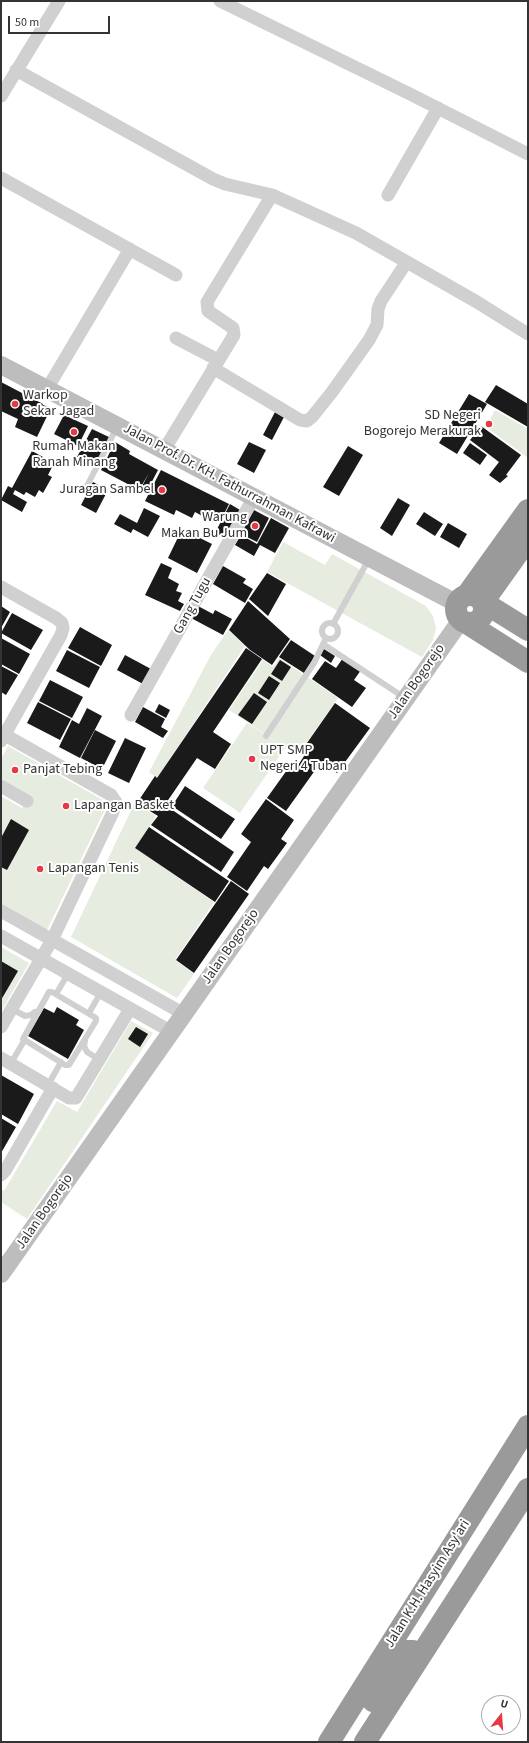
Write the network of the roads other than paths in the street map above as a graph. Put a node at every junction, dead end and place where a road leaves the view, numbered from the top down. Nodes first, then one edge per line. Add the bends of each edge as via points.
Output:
1 (59, 1) edge
2 (220, 1) edge
3 (16, 70) junction
4 (1, 96) edge
5 (438, 108) junction
6 (528, 154) edge
7 (1, 178) edge
8 (272, 195) junction
9 (388, 195) dead end
10 (130, 249) junction
11 (406, 262) junction
12 (176, 275) dead end
13 (528, 334) edge
14 (176, 338) dead end
15 (215, 364) junction
16 (1, 365) edge
17 (47, 389) junction
18 (117, 425) junction
19 (164, 450) junction
20 (85, 490) dead end
21 (254, 497) junction
22 (528, 510) edge
23 (528, 539) edge
24 (370, 557) junction
25 (1, 587) edge
26 (466, 608) junction
27 (333, 624) junction
28 (528, 630) edge
29 (324, 641) junction
30 (528, 662) edge
31 (406, 699) junction
32 (131, 715) dead end
33 (266, 736) dead end
34 (3, 738) edge
35 (1, 786) edge
36 (27, 801) dead end
37 (1, 911) edge
38 (1, 936) edge
39 (52, 940) junction
40 (41, 959) junction
41 (68, 974) junction
42 (101, 992) junction
43 (56, 994) junction
44 (12, 1009) junction
45 (130, 1009) junction
46 (38, 1010) junction
47 (89, 1013) junction
48 (184, 1014) junction
49 (1, 1027) edge
50 (172, 1032) junction
51 (86, 1038) junction
52 (24, 1041) junction
53 (6, 1060) edge
54 (100, 1060) junction
55 (61, 1062) junction
56 (50, 1087) junction
57 (1, 1175) edge
58 (1, 1274) edge
59 (528, 1426) edge
60 (528, 1488) edge
61 (406, 1619) junction
62 (411, 1670) junction
63 (329, 1742) edge
64 (346, 1742) edge
65 (365, 1742) edge

1 - 3 street
2 - 5 street
3 - 4 street
3 - 8 street via 213,179
5 - 6 street
5 - 9 street
7 - 10 street
8 - 11 street via 356,233
8 - 15 street via 207,302 208,311 234,328 235,332
10 - 12 street
10 - 17 street
11 - 13 street
11 - 15 street via 381,301 377,325 369,340 328,397 307,421 300,420
14 - 15 street
15 - 19 street
16 - 17 street, Jalan Prof. Dr. KH. Fathurrahman Kafrawi
17 - 18 street, Jalan Prof. Dr. KH. Fathurrahman Kafrawi
18 - 19 street, Jalan Prof. Dr. KH. Fathurrahman Kafrawi
18 - 20 lane
19 - 21 street, Jalan Prof. Dr. KH. Fathurrahman Kafrawi
21 - 24 street, Jalan Prof. Dr. KH. Fathurrahman Kafrawi
21 - 32 street, Gang Tugu
22 - 26 highway
23 - 26 highway
24 - 26 street, Jalan Prof. Dr. KH. Fathurrahman Kafrawi
24 - 27 lane
25 - 34 street via 59,620 63,626 61,635
26 - 28 highway
26 - 30 highway
26 - 31 street, Jalan Bogorejo
27 - 29 lane via 326,624 323,628
27 - 29 lane via 338,629 337,635
29 - 31 lane
29 - 33 lane via 314,663
31 - 48 street, Jalan Bogorejo
34 - 39 street via 111,795 116,801 115,808
35 - 36 street
37 - 39 street
38 - 40 street
39 - 40 street
39 - 48 street
40 - 41 street
40 - 44 street
41 - 42 street
41 - 43 lane
42 - 45 street
42 - 47 lane
43 - 46 lane via 48,992
43 - 47 lane
44 - 46 lane via 27,1016
44 - 49 street
45 - 50 street
45 - 54 street
46 - 52 lane via 22,1037
47 - 51 lane via 96,1020
48 - 50 street, Jalan Bogorejo
50 - 58 street, Jalan Bogorejo
51 - 54 lane via 86,1050
51 - 55 lane via 70,1064
52 - 53 lane
52 - 55 lane
53 - 56 street
54 - 56 street via 76,1098
55 - 56 lane
56 - 57 street via 5,1172
59 - 61 highway, Jalan K.H. Hasyim Asy'ari
60 - 61 highway via 511,1495 503,1503 415,1637 410,1638 406,1633
60 - 62 highway
61 - 63 highway, Jalan K.H. Hasyim Asy'ari
62 - 64 highway via 416,1654 408,1650 402,1655
62 - 65 highway

